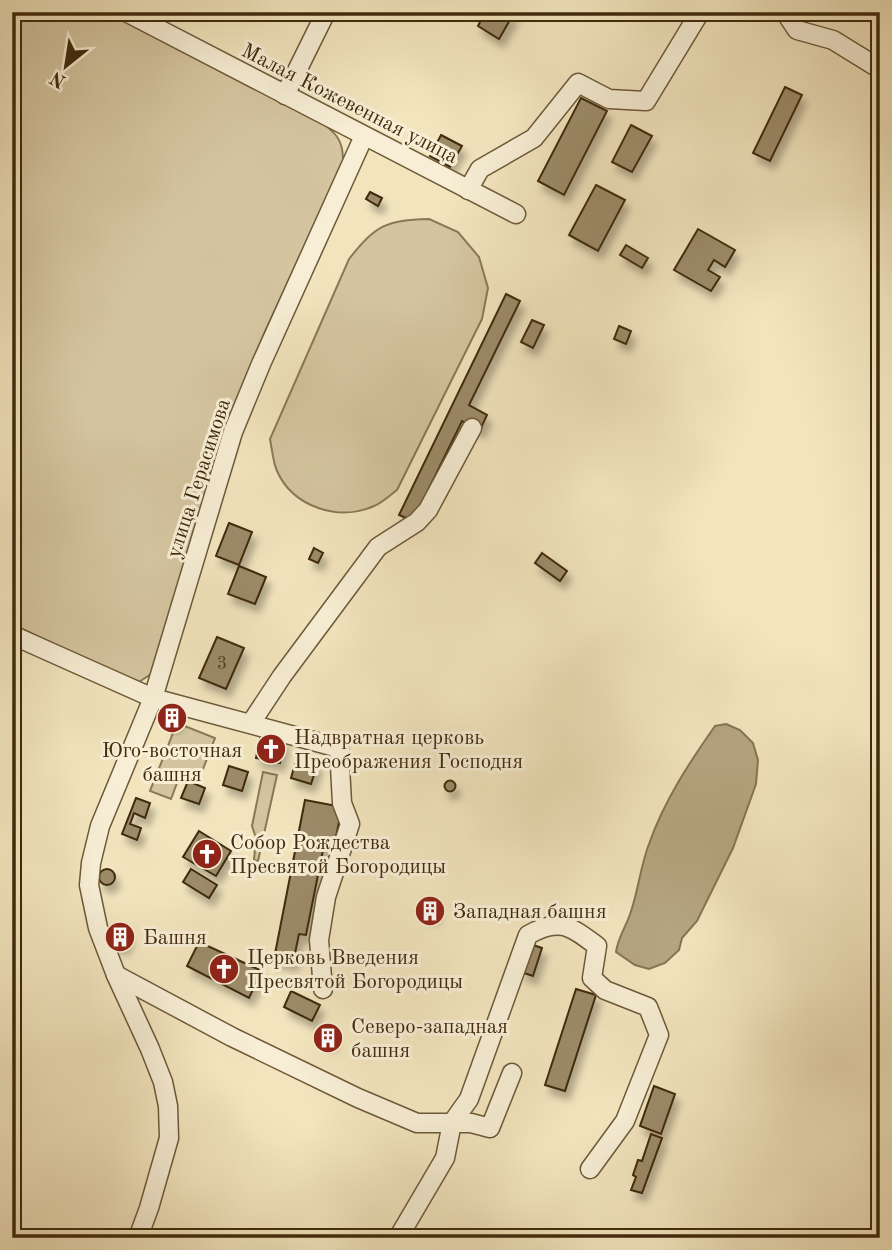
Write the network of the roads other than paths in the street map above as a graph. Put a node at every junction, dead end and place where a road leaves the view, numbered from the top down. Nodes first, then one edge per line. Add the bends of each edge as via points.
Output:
1 (126, 12) edge
2 (326, 12) edge
3 (700, 12) edge
4 (785, 12) edge
5 (880, 69) edge
6 (285, 95) junction
7 (364, 136) junction
8 (468, 190) junction
9 (516, 214) dead end
10 (472, 428) dead end
11 (12, 635) edge
12 (153, 698) junction
13 (251, 723) junction
14 (116, 975) junction
15 (323, 989) dead end
16 (512, 1073) dead end
17 (453, 1123) junction
18 (590, 1169) dead end
19 (138, 1238) edge
20 (398, 1238) edge

1 - 6 street, Малая Кожевенная улица
2 - 6 street
3 - 8 street via 646,102 609,99 578,83 534,138 480,169
4 - 5 street via 797,30 833,40
6 - 7 street, Малая Кожевенная улица
7 - 8 street, Малая Кожевенная улица
7 - 12 street, улица Герасимова via 233,432
8 - 9 street, Малая Кожевенная улица
10 - 13 street via 428,510 378,547
11 - 12 street
12 - 13 street
12 - 14 street, улица Герасимова via 100,826 91,863 92,908
13 - 15 street via 339,748 342,803 350,824 326,897 319,940
14 - 17 street via 232,1038 358,1098 416,1123
14 - 19 street, улица Герасимова via 163,1082 169,1123 169,1138
16 - 17 street via 489,1128
17 - 18 street via 469,1099 528,935 546,925 570,926 597,946 592,978 606,990 648,1007 659,1035 625,1121
17 - 20 street via 445,1158

